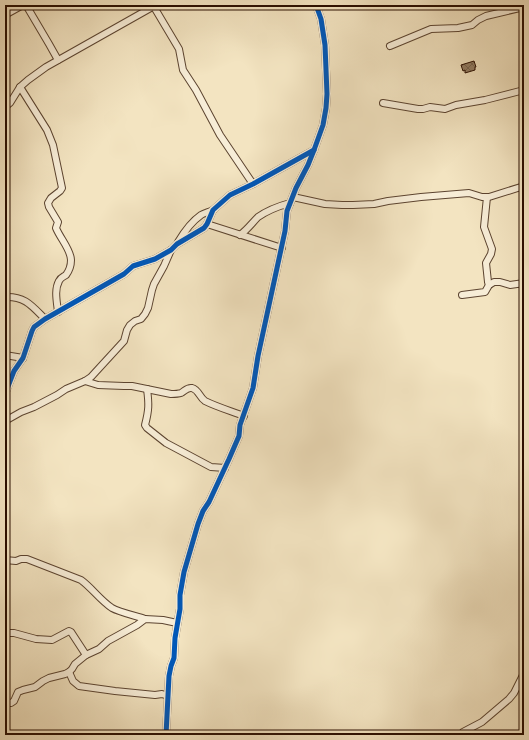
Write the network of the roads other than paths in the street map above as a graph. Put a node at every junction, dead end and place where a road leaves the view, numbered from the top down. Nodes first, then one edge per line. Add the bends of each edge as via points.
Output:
1 (25, 5) edge
2 (316, 5) edge
3 (155, 6) edge
4 (520, 7) edge
5 (5, 14) edge
6 (390, 46) dead end
7 (58, 60) junction
8 (20, 87) junction
9 (524, 90) edge
10 (383, 103) dead end
11 (5, 107) edge
12 (314, 150) junction
13 (253, 184) junction
14 (524, 186) edge
15 (486, 197) junction
16 (291, 200) junction
17 (213, 210) junction
18 (207, 224) junction
19 (240, 235) junction
20 (177, 244) junction
21 (282, 248) junction
22 (170, 250) junction
23 (523, 284) edge
24 (489, 285) junction
25 (462, 295) dead end
26 (5, 297) edge
27 (58, 312) junction
28 (44, 320) junction
29 (5, 355) edge
30 (23, 358) junction
31 (85, 381) junction
32 (147, 389) junction
33 (5, 394) edge
34 (244, 416) junction
35 (5, 421) edge
36 (225, 468) junction
37 (5, 560) edge
38 (145, 619) junction
39 (177, 623) junction
40 (5, 633) edge
41 (86, 655) junction
42 (69, 672) junction
43 (524, 673) edge
44 (168, 696) junction
45 (5, 703) edge
46 (166, 735) edge
47 (460, 735) edge

1 - 5 street
1 - 7 street
2 - 12 street via 325,45 327,94 323,124
3 - 7 street
3 - 13 street via 179,49 183,70 220,136
4 - 6 street via 486,16 472,26 431,29
7 - 8 street
8 - 11 street
8 - 27 street via 47,130 61,181 62,188 48,203 58,222 56,228 71,260 69,270 60,279 56,292
9 - 10 street via 445,109 418,109
12 - 13 street
12 - 16 street
13 - 17 street via 230,195
14 - 15 street
15 - 16 street via 469,193 342,206
15 - 24 street via 484,227 492,249 486,263
16 - 19 street via 259,217
16 - 21 street
17 - 18 street
17 - 20 street via 194,221
18 - 19 street
18 - 20 street
19 - 21 street
20 - 22 street
21 - 34 street via 253,388
22 - 27 street via 155,259 134,266
22 - 31 street via 154,284 145,314 130,325 124,341
23 - 24 street via 494,282
24 - 25 street via 482,293
26 - 28 street via 17,297 25,301
27 - 28 street
28 - 30 street via 34,327
29 - 30 street
30 - 33 street via 11,377
31 - 32 street via 98,385
31 - 35 street
32 - 34 street via 172,394 190,387 203,399
32 - 36 street via 147,428 166,443 211,467
34 - 36 street via 239,436
36 - 39 street via 198,524 184,572
37 - 38 street via 16,562 27,559 81,580 113,609
38 - 39 street
38 - 41 street
39 - 44 street
40 - 41 street via 52,640 69,631
41 - 42 street
42 - 44 street via 79,686
42 - 45 street via 43,681 35,688 20,691 11,704
43 - 47 street via 509,699 482,722
44 - 46 street

